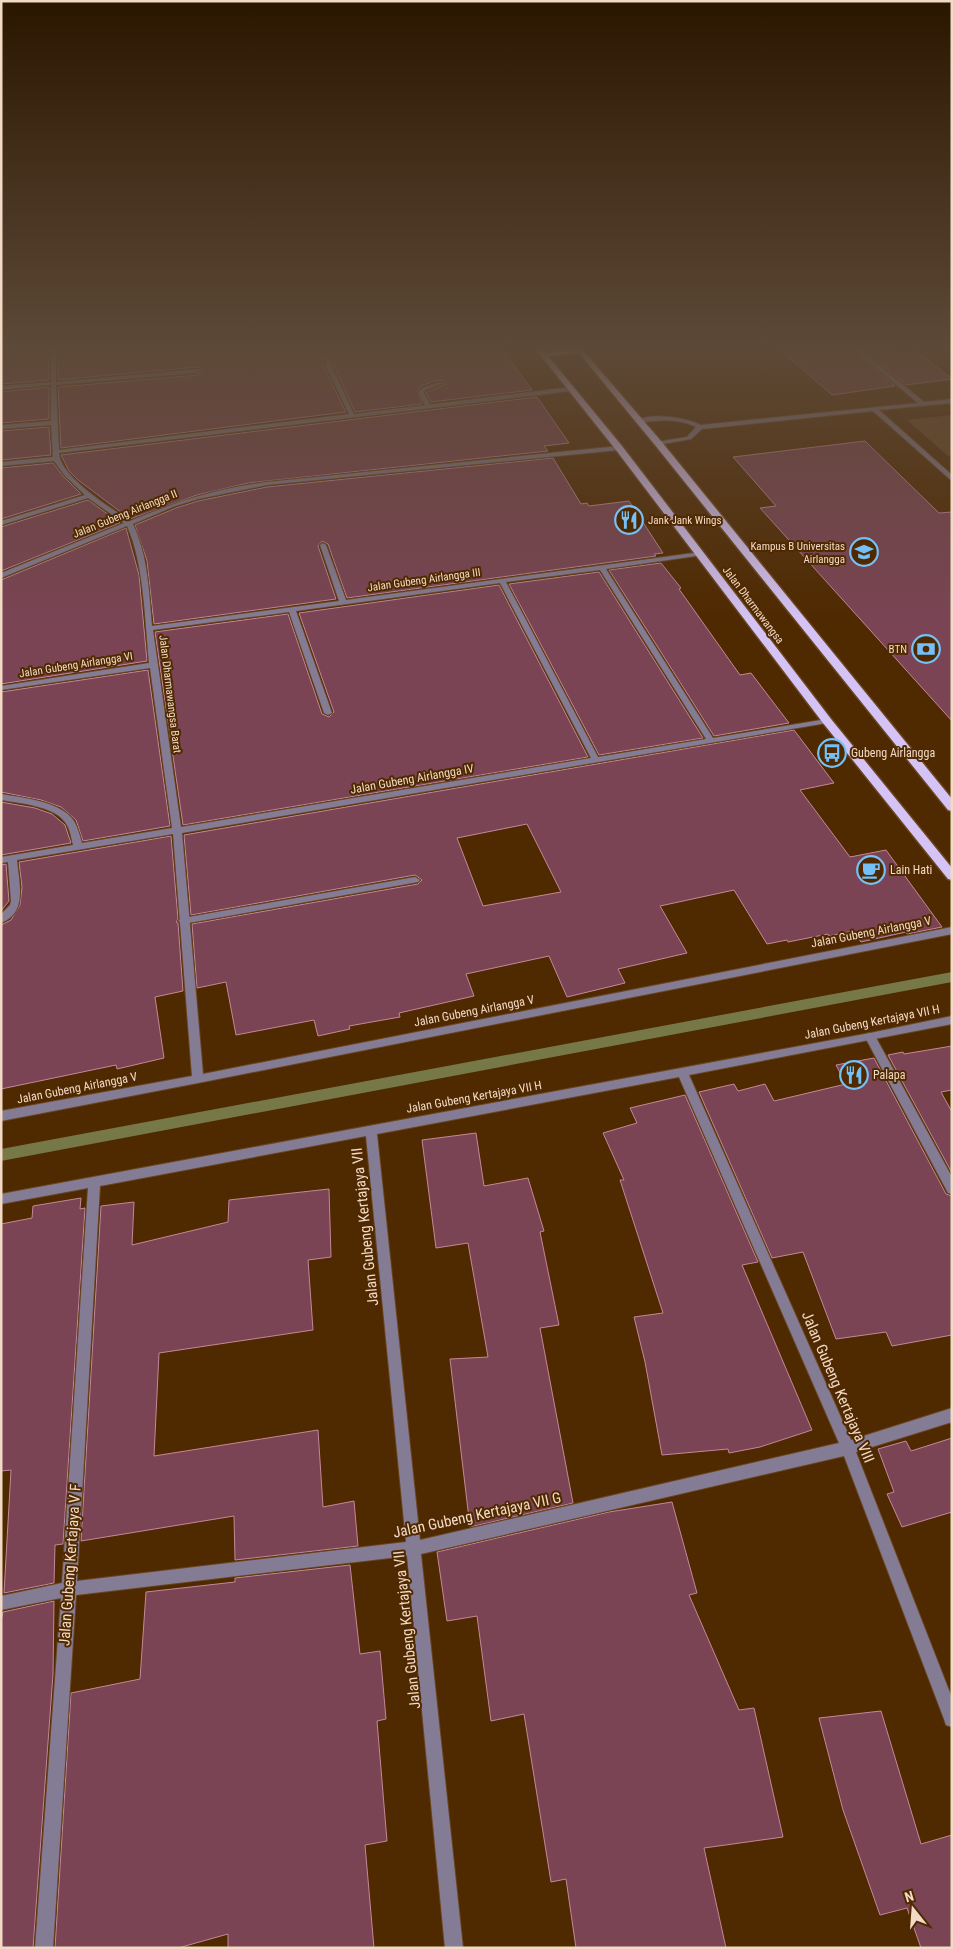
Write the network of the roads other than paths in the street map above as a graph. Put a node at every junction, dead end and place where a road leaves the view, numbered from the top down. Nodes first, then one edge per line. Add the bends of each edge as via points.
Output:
1 (55, 438) edge
2 (168, 438) edge
3 (611, 438) edge
4 (654, 438) edge
5 (689, 438) edge
6 (906, 438) edge
7 (658, 443) junction
8 (619, 448) junction
9 (55, 452) junction
10 (56, 459) junction
11 (1, 464) edge
12 (952, 479) edge
13 (89, 496) junction
14 (1, 523) edge
15 (129, 523) junction
16 (324, 546) dead end
17 (701, 554) junction
18 (602, 568) junction
19 (1, 576) edge
20 (502, 581) junction
21 (343, 602) junction
22 (292, 609) junction
23 (151, 628) junction
24 (153, 665) junction
25 (1, 688) edge
26 (328, 713) dead end
27 (827, 721) junction
28 (711, 741) junction
29 (596, 760) junction
30 (1, 797) edge
31 (952, 807) edge
32 (177, 832) junction
33 (79, 848) junction
34 (12, 858) junction
35 (1, 860) edge
36 (952, 876) edge
37 (415, 880) dead end
38 (1, 920) edge
39 (184, 921) junction
40 (952, 930) edge
41 (952, 1020) edge
42 (870, 1038) junction
43 (682, 1072) junction
44 (198, 1079) junction
45 (1, 1116) edge
46 (371, 1130) junction
47 (94, 1182) junction
48 (952, 1189) edge
49 (1, 1199) edge
50 (952, 1415) edge
51 (848, 1448) junction
52 (415, 1548) junction
53 (69, 1589) junction
54 (1, 1602) edge
55 (952, 1719) edge
56 (44, 1948) edge
57 (454, 1948) edge

1 - 9 street
2 - 9 street
3 - 8 main road, Jalan Dharmawangsa
4 - 7 main road
5 - 7 street
6 - 12 street
7 - 31 main road
8 - 15 street, Jalan Gubeng Airlangga II via 221,490
8 - 17 main road, Jalan Dharmawangsa
9 - 10 street
10 - 11 street
10 - 13 street
13 - 14 street
13 - 15 street
15 - 19 street, Jalan Gubeng Airlangga II
15 - 23 street, Jalan Dharmawangsa Barat via 142,562
16 - 21 street
17 - 18 street, Jalan Gubeng Airlangga III
17 - 27 main road, Jalan Dharmawangsa
18 - 20 street, Jalan Gubeng Airlangga III
18 - 28 street
20 - 21 street, Jalan Gubeng Airlangga III
20 - 29 street
21 - 22 street, Jalan Gubeng Airlangga III
22 - 23 street, Jalan Gubeng Airlangga III
22 - 26 street
23 - 24 street, Jalan Dharmawangsa Barat
24 - 25 street, Jalan Gubeng Airlangga VI
24 - 32 street, Jalan Dharmawangsa Barat
27 - 28 street, Jalan Gubeng Airlangga IV
27 - 36 main road, Jalan Dharmawangsa
28 - 29 street, Jalan Gubeng Airlangga IV
29 - 32 street, Jalan Gubeng Airlangga IV
30 - 33 street via 48,807 64,815 70,821
32 - 33 street, Jalan Gubeng Airlangga IV
32 - 39 street, Jalan Dharmawangsa Barat
33 - 34 street, Jalan Gubeng Airlangga IV
34 - 35 street, Jalan Gubeng Airlangga IV
34 - 38 street via 16,901
37 - 39 street
39 - 44 street, Jalan Dharmawangsa Barat
40 - 44 street, Jalan Gubeng Airlangga V
41 - 42 street, Jalan Gubeng Kertajaya VII H
42 - 43 street, Jalan Gubeng Kertajaya VII H
42 - 48 street
43 - 46 street, Jalan Gubeng Kertajaya VII H
43 - 51 street, Jalan Gubeng Kertajaya VIII
44 - 45 street, Jalan Gubeng Airlangga V
46 - 47 street, Jalan Gubeng Kertajaya VII H
46 - 52 street, Jalan Gubeng Kertajaya VII
47 - 49 street, Jalan Gubeng Kertajaya VII H
47 - 53 street, Jalan Gubeng Kertajaya V F
50 - 51 street, Jalan Gubeng Kertajaya VII G
51 - 52 street, Jalan Gubeng Kertajaya VII G
51 - 55 street, Jalan Gubeng Kertajaya VIII
52 - 53 street, Jalan Gubeng Kertajaya VII G
52 - 57 street, Jalan Gubeng Kertajaya VII
53 - 54 street, Jalan Gubeng Kertajaya VII G
53 - 56 street, Jalan Gubeng Kertajaya V F

